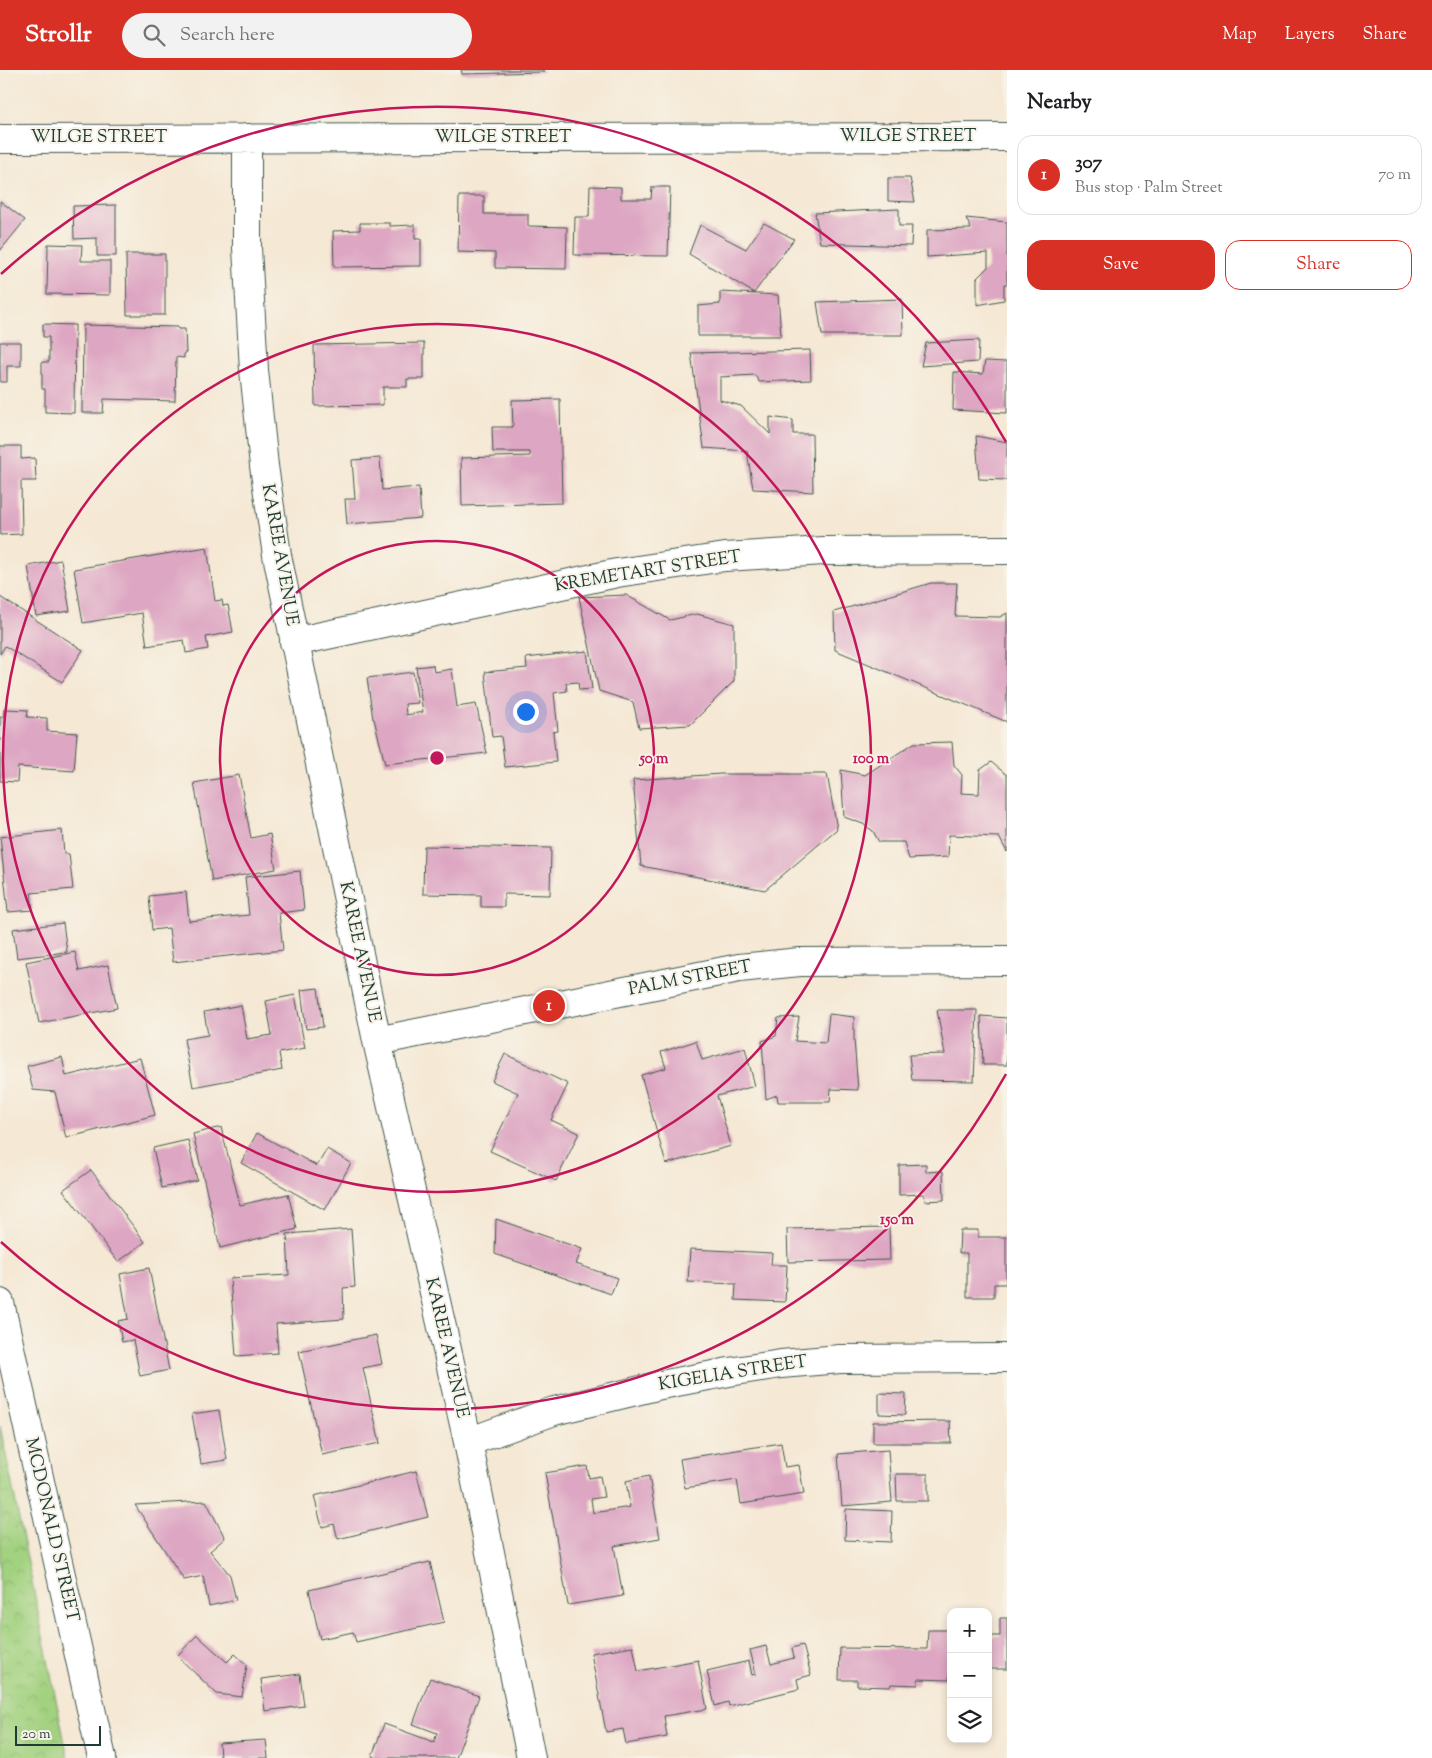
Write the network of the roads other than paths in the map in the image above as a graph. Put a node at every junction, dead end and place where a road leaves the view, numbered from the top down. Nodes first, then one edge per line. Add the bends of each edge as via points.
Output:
1 (1007, 136) edge
2 (247, 138) junction
3 (0, 139) edge
4 (1007, 550) edge
5 (294, 642) junction
6 (1007, 961) edge
7 (377, 1041) junction
8 (0, 1303) edge
9 (1007, 1358) edge
10 (468, 1442) junction
11 (102, 1758) edge
12 (531, 1758) edge

1 - 2 street, WILGE STREET
2 - 3 street, WILGE STREET
2 - 5 street, KAREE AVENUE via 247,248 254,370 265,474
4 - 5 street, KREMETART STREET via 824,551 725,557 617,573
5 - 7 street, KAREE AVENUE
6 - 7 street, PALM STREET via 800,962 739,968
7 - 10 street, KAREE AVENUE
8 - 11 street, MCDONALD STREET
9 - 10 street, KIGELIA STREET via 840,1359 746,1369 661,1385 554,1411
10 - 12 street, KAREE AVENUE

